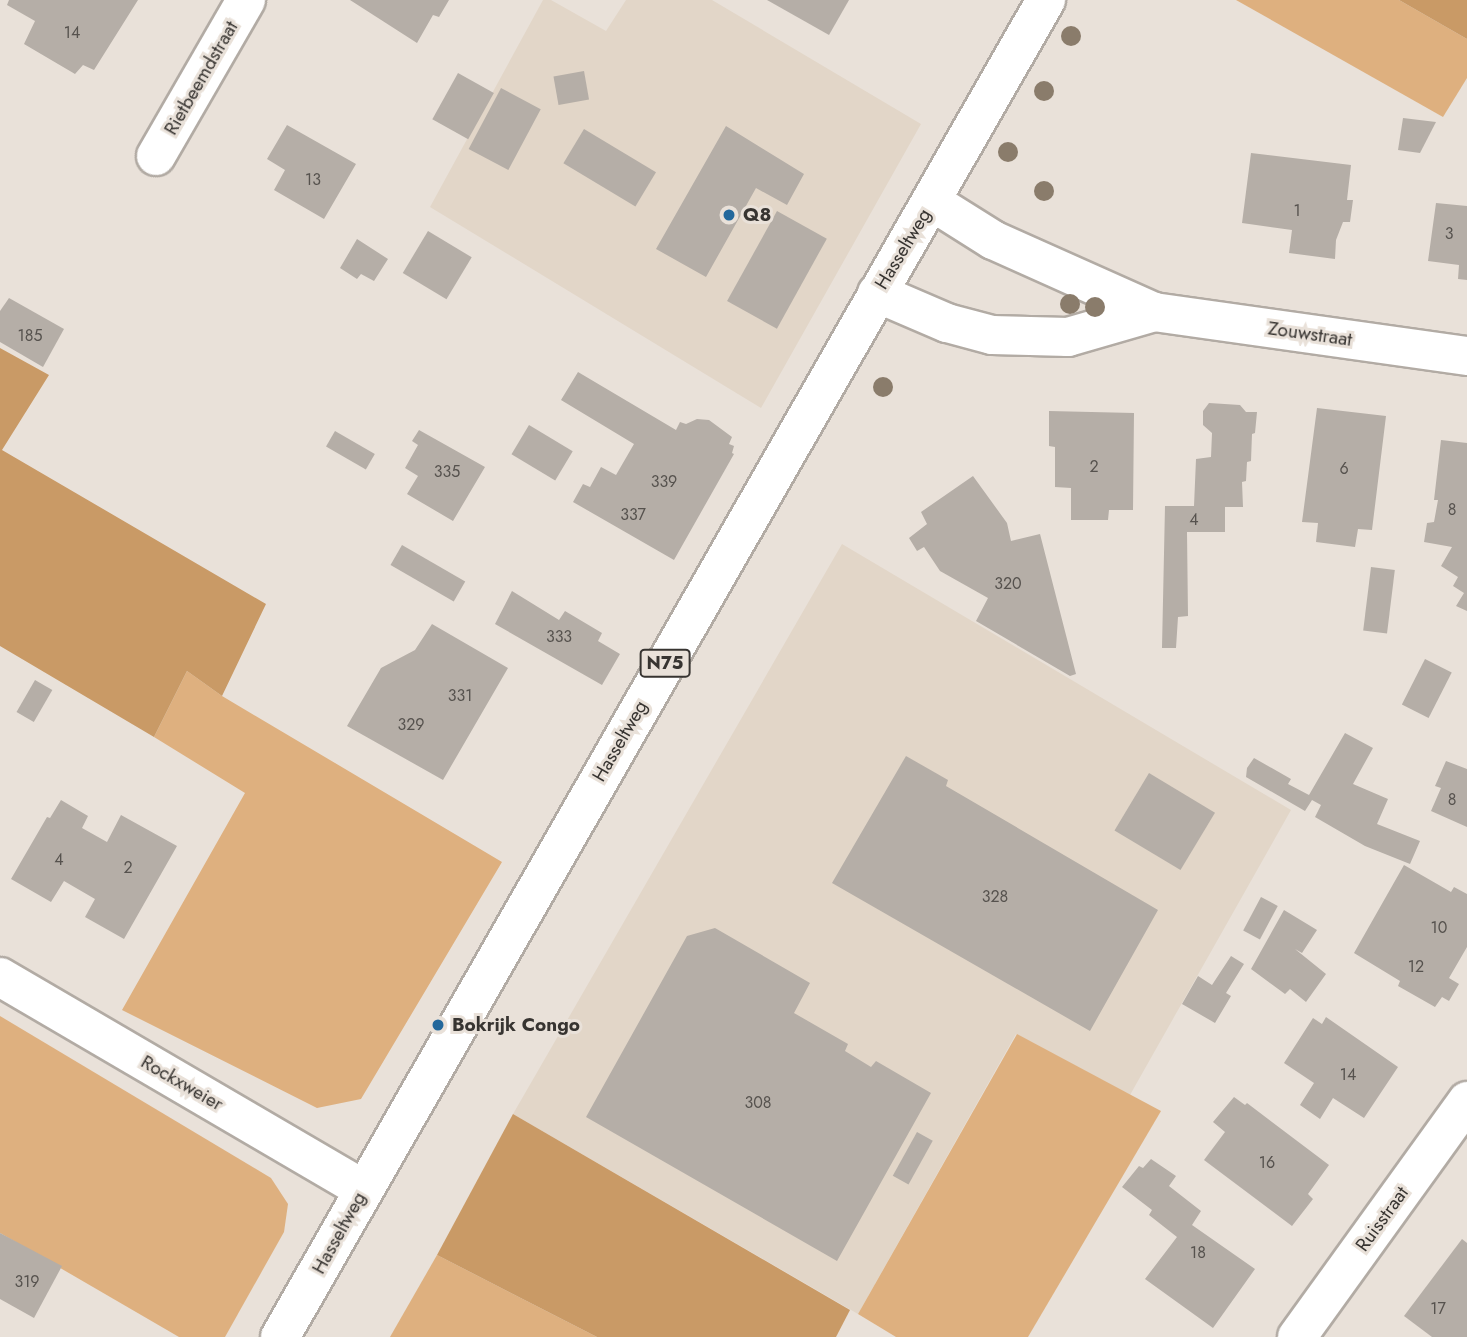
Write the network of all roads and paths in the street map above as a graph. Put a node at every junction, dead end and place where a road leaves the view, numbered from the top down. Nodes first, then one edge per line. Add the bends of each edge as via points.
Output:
1 (246, 0) edge
2 (1046, 0) edge
3 (156, 156) dead end
4 (932, 201) junction
5 (877, 293) junction
6 (1154, 312) junction
7 (1467, 356) edge
8 (0, 977) edge
9 (1467, 1101) edge
10 (363, 1189) junction
11 (281, 1337) edge
12 (1297, 1337) edge

1 - 3 street, Rietbeemdstraat
2 - 4 street, Hasseltweg / N75
4 - 5 street, Hasseltweg / N75
4 - 6 street, Zouwstraat via 993,240
5 - 6 street, Zouwstraat via 947,323 992,335 1068,337
5 - 10 street, Hasseltweg / N75
6 - 7 street, Zouwstraat
8 - 10 street, Rockxweier
9 - 12 street, Ruisstraat
10 - 11 street, Hasseltweg / N75

